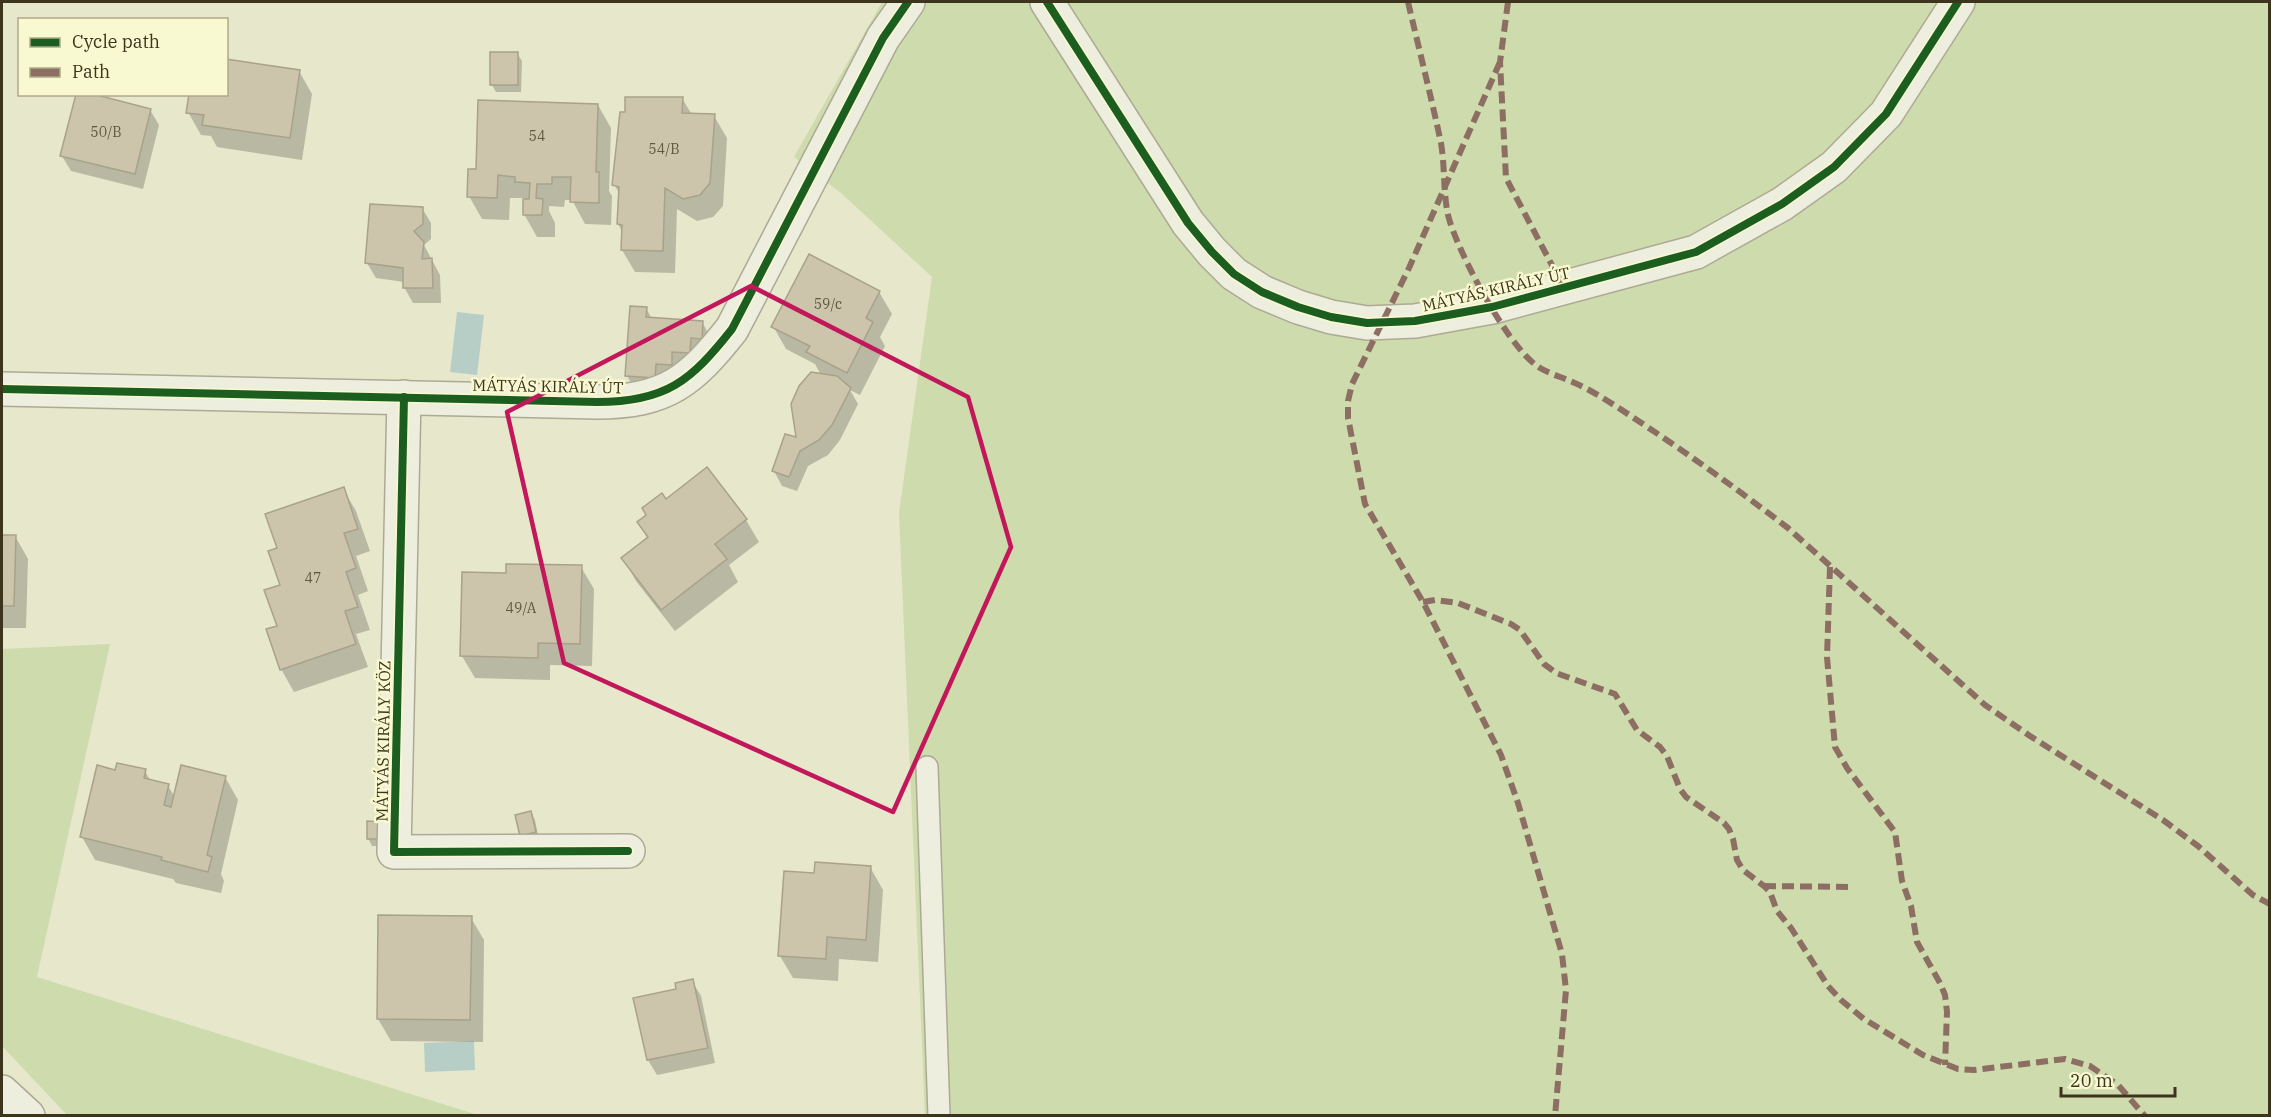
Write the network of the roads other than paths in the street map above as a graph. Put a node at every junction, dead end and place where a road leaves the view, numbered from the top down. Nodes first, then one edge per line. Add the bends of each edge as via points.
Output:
1 (908, 2) edge
2 (1047, 2) edge
3 (1958, 2) edge
4 (2, 389) edge
5 (404, 397) junction
6 (927, 766) dead end
7 (628, 851) dead end
8 (2, 1092) edge
9 (28, 1116) edge
10 (939, 1116) edge

1 - 5 street, MÁTYÁS KIRÁLY ÚT via 883,38 732,329 686,380 657,394 626,402
2 - 3 street, MÁTYÁS KIRÁLY ÚT via 1188,223 1234,274 1262,292 1298,307 1331,317 1380,324 1492,307 1696,252 1773,210 1834,167 1886,114
4 - 5 street, MÁTYÁS KIRÁLY ÚT
5 - 7 street, MÁTYÁS KIRÁLY KÖZ via 394,852
6 - 10 lane
8 - 9 street

